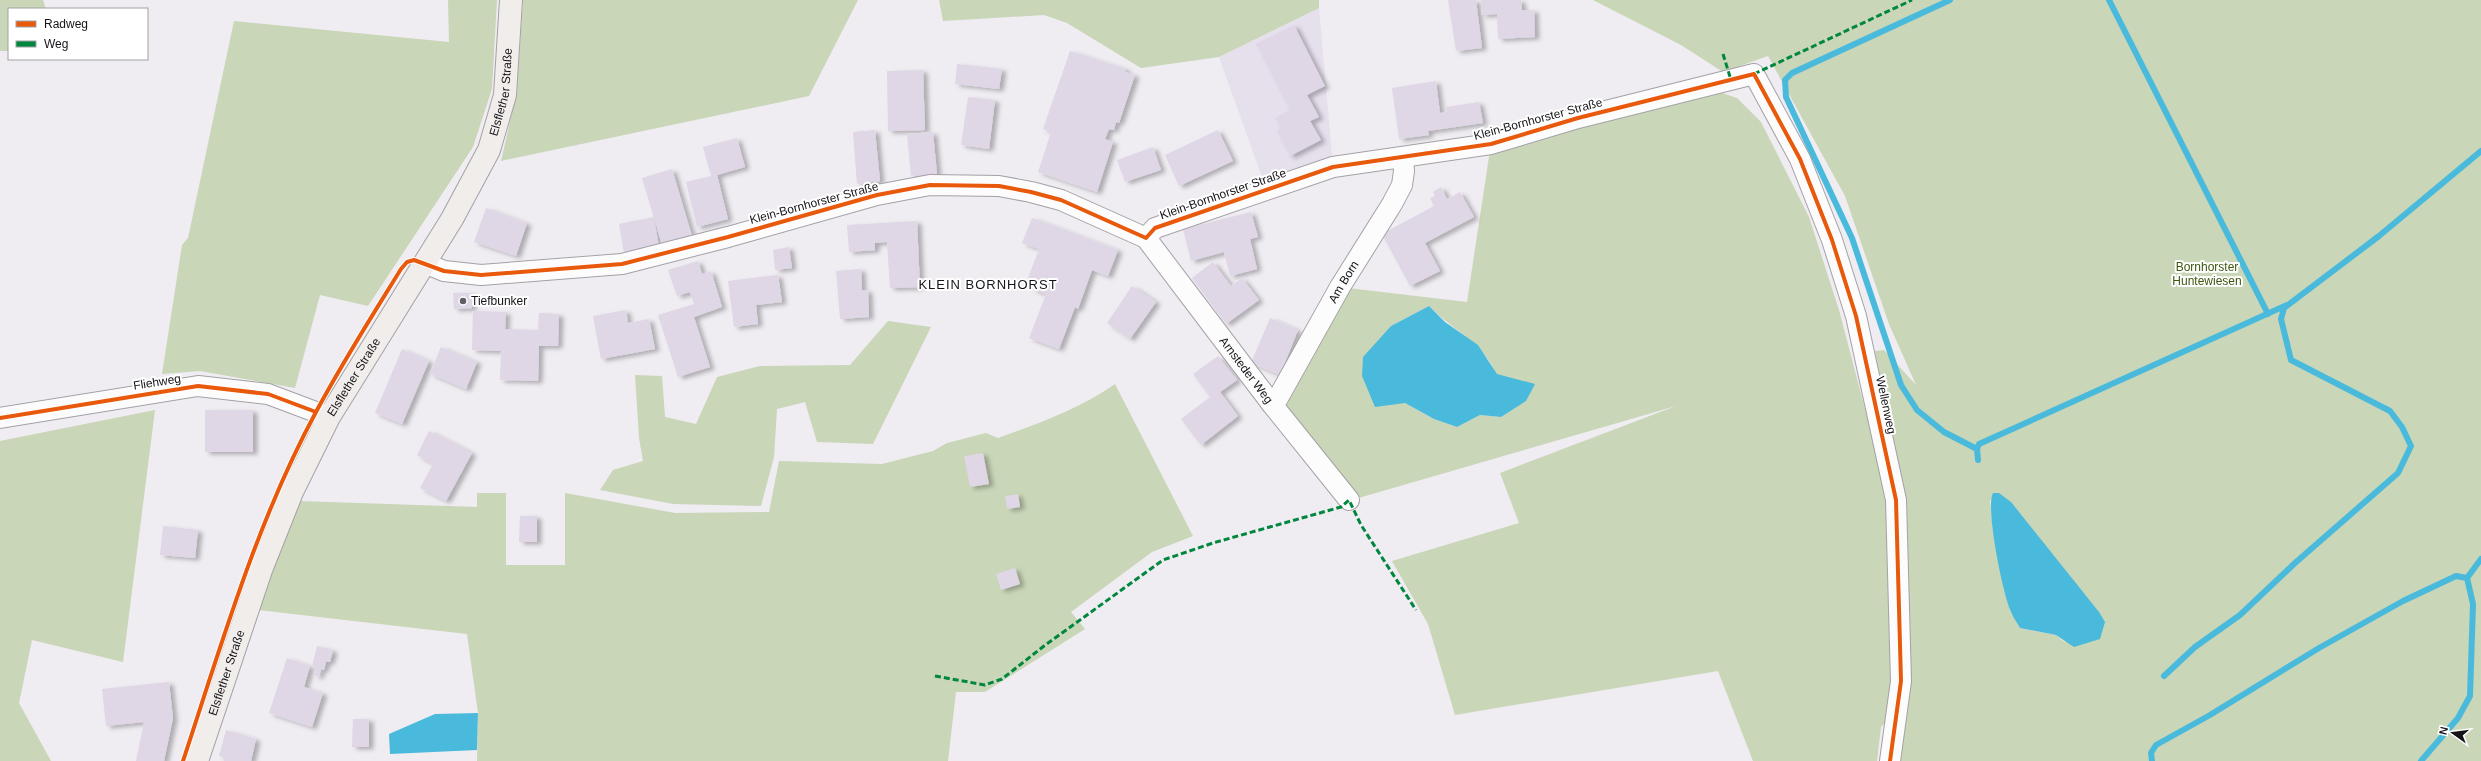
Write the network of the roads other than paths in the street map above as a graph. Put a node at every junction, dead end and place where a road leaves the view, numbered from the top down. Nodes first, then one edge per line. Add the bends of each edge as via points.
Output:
1 (511, 0) edge
2 (1754, 74) joint
3 (1403, 158) junction
4 (1146, 238) junction
5 (425, 263) junction
6 (1272, 403) junction
7 (329, 417) junction
8 (0, 418) edge
9 (1350, 500) dead end
10 (197, 761) edge
11 (1890, 761) edge

1 - 5 main road, Elsflether Straße via 508,73 499,119 489,150 472,185
2 - 3 street, Klein-Bornhorster Straße via 1578,118 1491,144
2 - 11 street, Wellenweg via 1800,159 1832,240 1856,316 1896,500 1901,682
3 - 4 street, Klein-Bornhorster Straße via 1333,167 1154,228
3 - 6 street, Am Born via 1402,185 1392,204 1340,287 1278,398
4 - 5 street, Klein-Bornhorster Straße via 1061,200 1031,192 999,186 930,186 876,195 728,238 622,264 481,275 444,271
4 - 6 street, Arnsteder Weg
5 - 7 main road, Elsflether Straße
6 - 9 street, Arnsteder Weg
7 - 8 street, Fliehweg via 268,394 198,386
7 - 10 main road, Elsflether Straße via 292,492 264,563

